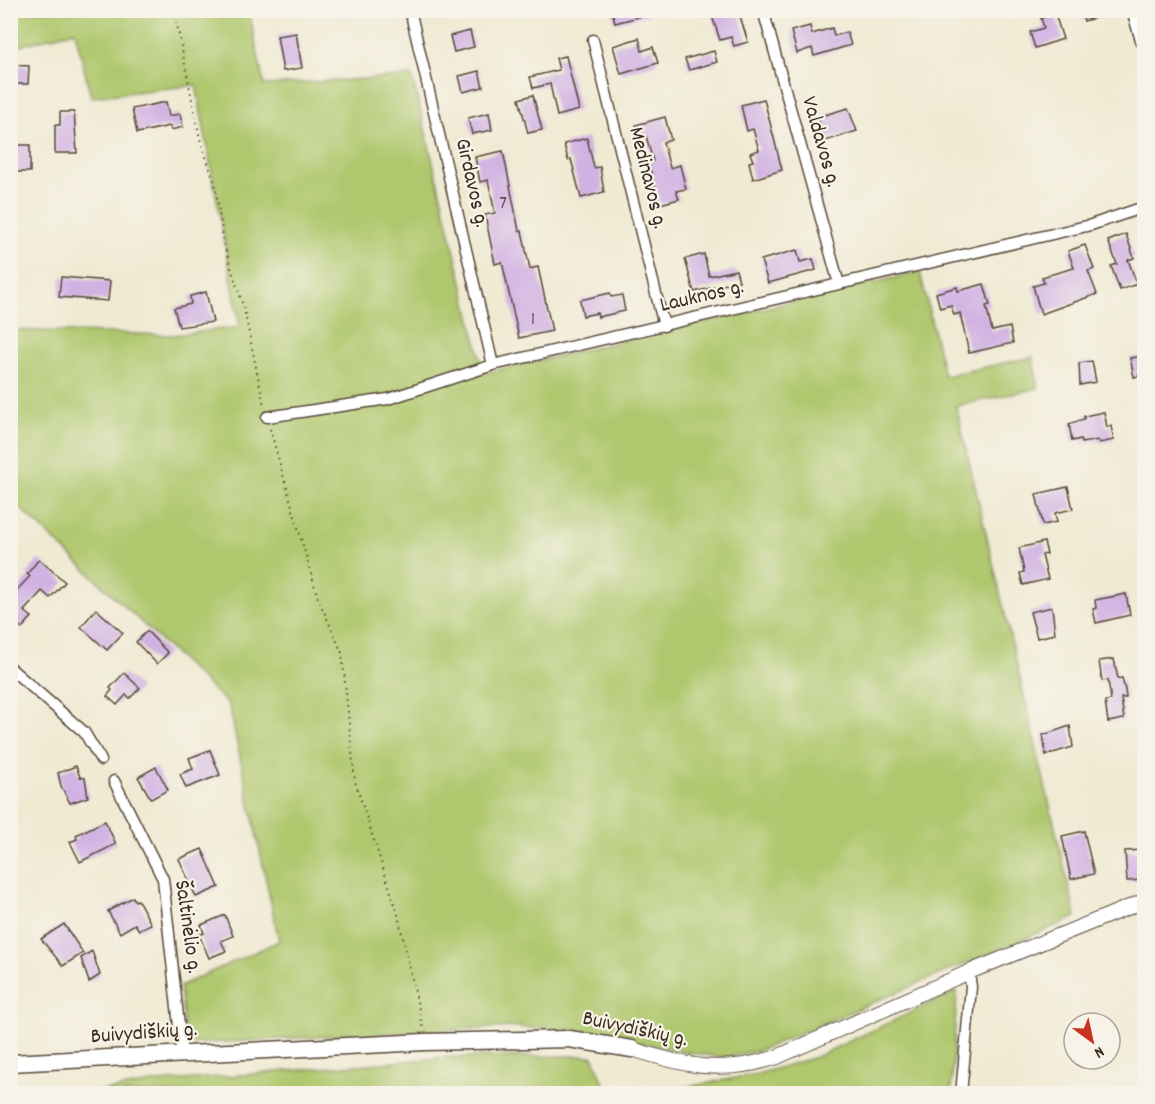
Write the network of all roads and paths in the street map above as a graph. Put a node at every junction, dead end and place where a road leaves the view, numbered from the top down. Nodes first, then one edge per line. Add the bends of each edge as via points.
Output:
1 (174, 10) edge
2 (410, 10) edge
3 (763, 10) edge
4 (1135, 10) edge
5 (593, 40) dead end
6 (1144, 40) edge
7 (1144, 207) edge
8 (839, 284) junction
9 (664, 326) junction
10 (494, 364) junction
11 (267, 417) junction
12 (10, 668) edge
13 (101, 760) dead end
14 (114, 781) dead end
15 (1144, 901) edge
16 (969, 972) junction
17 (425, 1042) junction
18 (633, 1049) joint
19 (182, 1053) junction
20 (10, 1063) edge
21 (961, 1094) edge

1 - 11 path via 200,139 215,184 224,245 244,309
2 - 10 street, Girdavos g.
3 - 8 street, Valdavos g.
4 - 6 main road
5 - 9 street, Medinavos g.
7 - 8 street, Lauknos g. via 1091,225
8 - 9 street, Lauknos g.
9 - 10 street, Lauknos g.
10 - 11 street, Lauknos g. via 388,399
11 - 17 path via 318,598 342,653 355,782 397,911
12 - 13 street via 84,732
14 - 19 street, Šaltinėlio g. via 162,879
15 - 16 street, Buivydiškių g.
16 - 18 street, Buivydiškių g. via 751,1065 706,1068
16 - 21 street
17 - 18 main road, Buivydiškių g. via 569,1039
17 - 19 main road, Buivydiškių g.
19 - 20 main road, Buivydiškių g.

